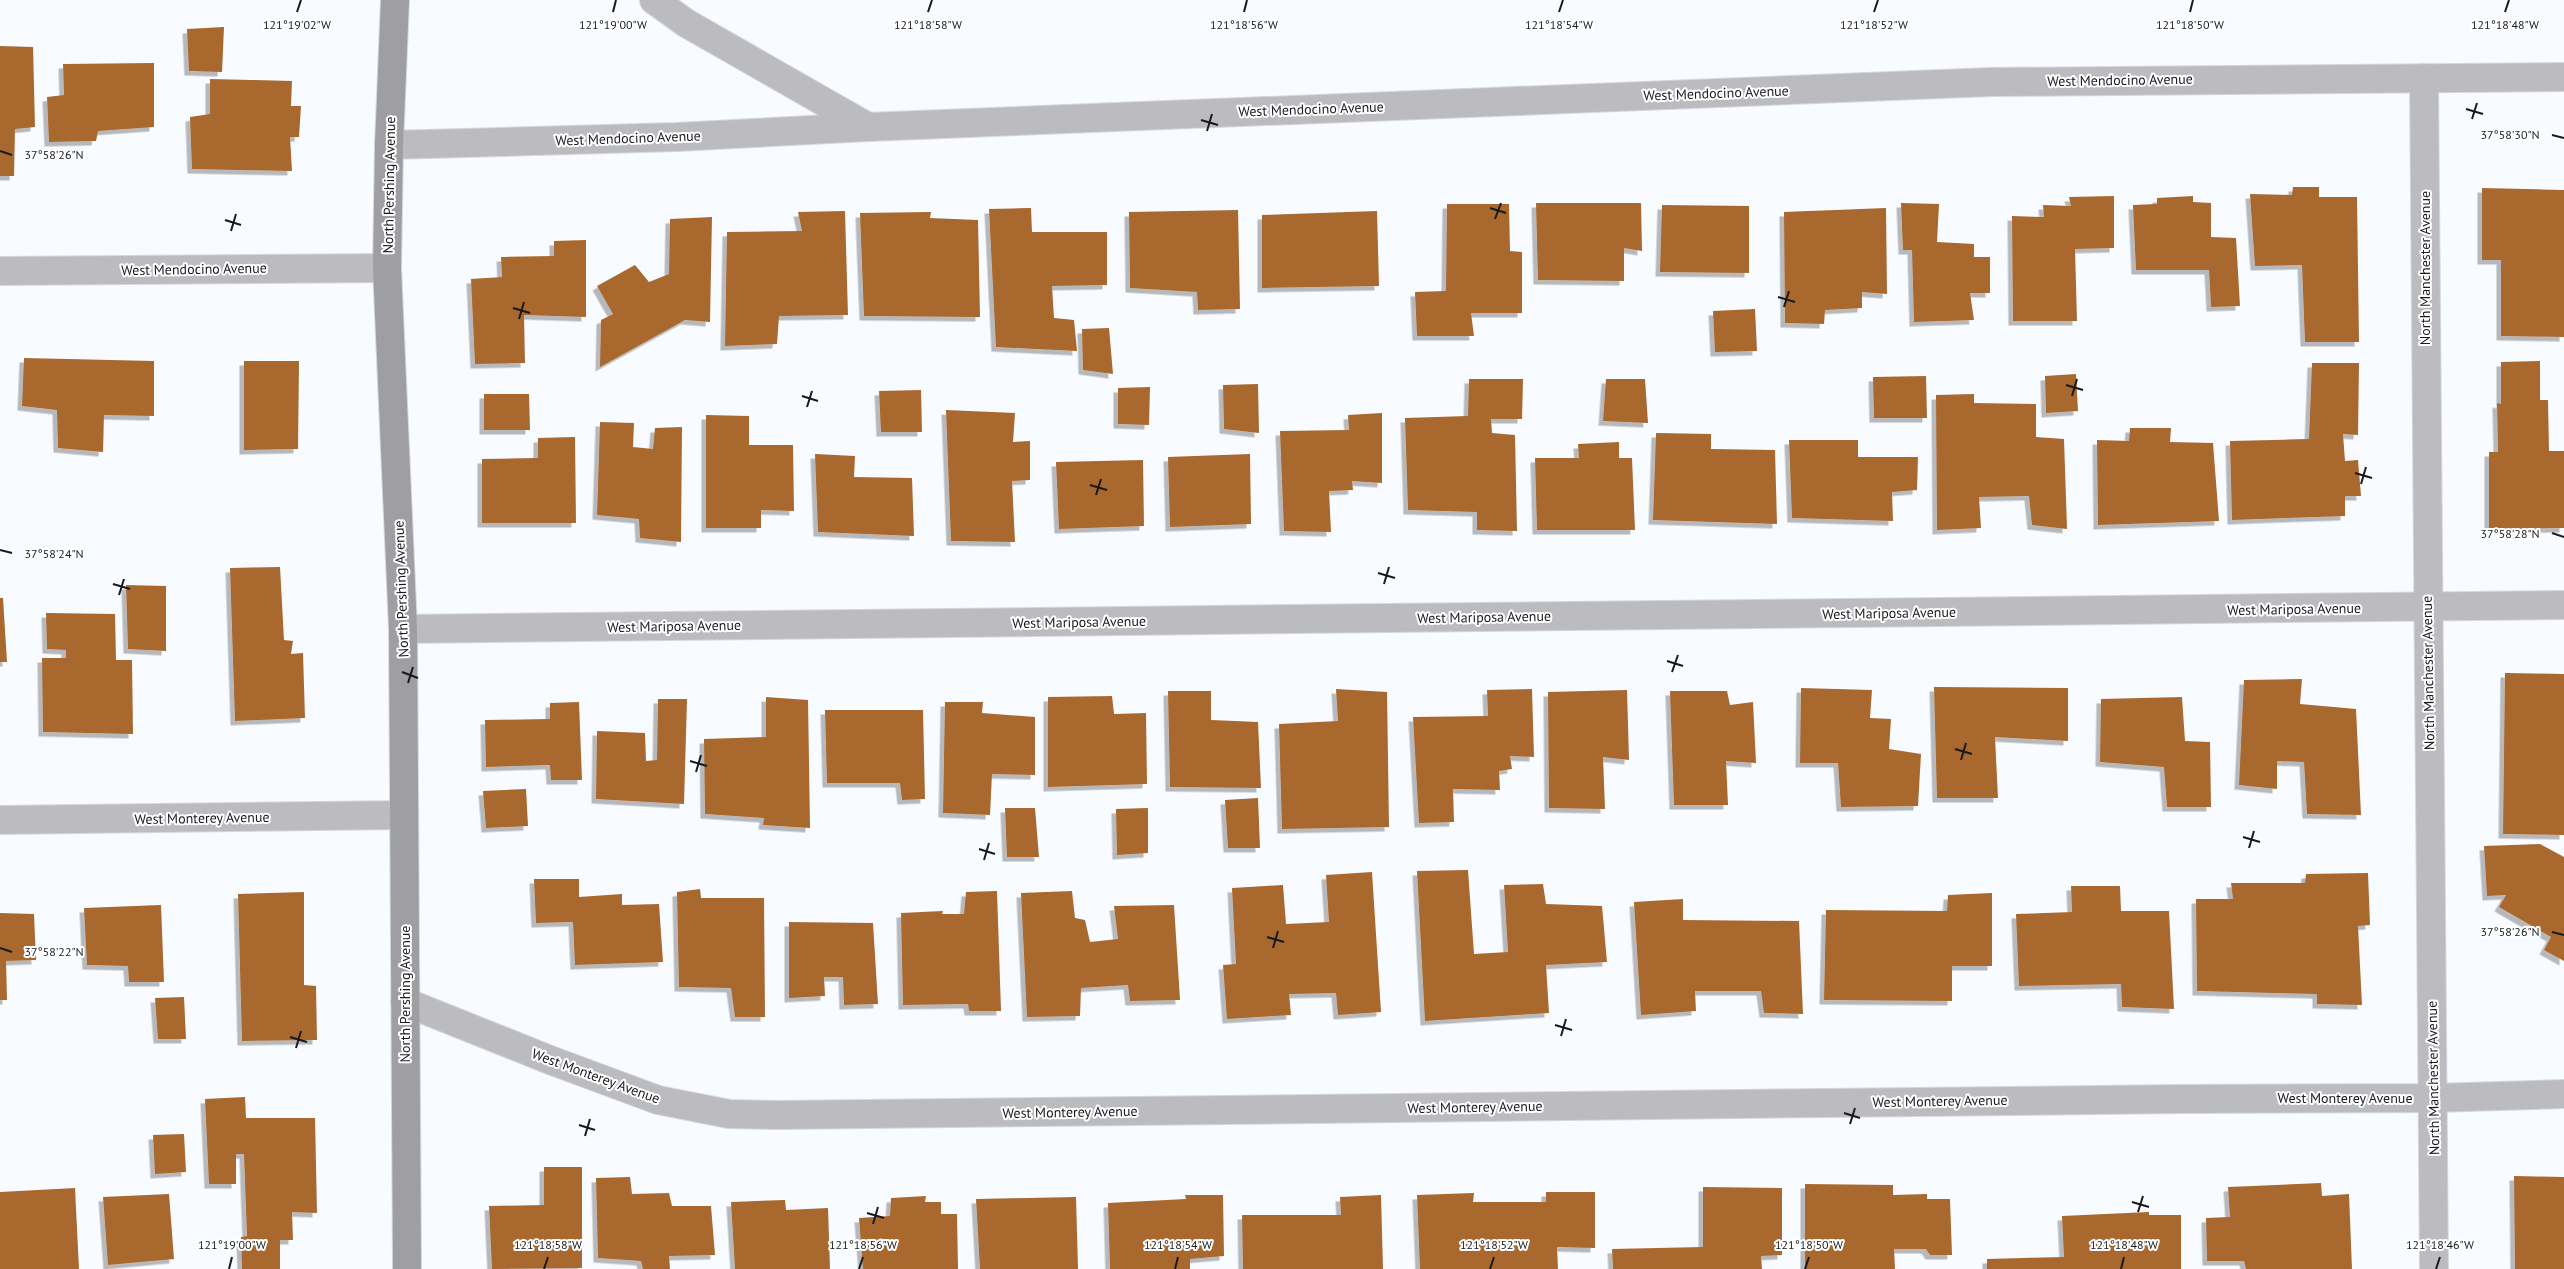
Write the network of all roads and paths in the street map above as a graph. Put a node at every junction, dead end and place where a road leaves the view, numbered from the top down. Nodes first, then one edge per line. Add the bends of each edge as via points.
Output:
1 (395, 0) edge
2 (654, 0) edge
3 (2564, 77) edge
4 (2424, 78) junction
5 (868, 127) junction
6 (388, 145) junction
7 (388, 268) junction
8 (0, 271) edge
9 (2564, 605) edge
10 (2427, 607) junction
11 (403, 629) junction
12 (404, 815) junction
13 (0, 820) edge
14 (405, 1002) junction
15 (2564, 1094) edge
16 (2433, 1098) junction
17 (407, 1269) edge
18 (2434, 1269) edge

1 - 6 main road, North Pershing Avenue
2 - 5 street via 686,23
3 - 4 street, West Mendocino Avenue
4 - 5 street, West Mendocino Avenue via 1991,82
4 - 10 street, North Manchester Avenue
5 - 6 street, West Mendocino Avenue
6 - 7 main road, North Pershing Avenue
7 - 8 street, West Mendocino Avenue
7 - 11 main road, North Pershing Avenue
9 - 10 street, West Mariposa Avenue
10 - 11 street, West Mariposa Avenue
10 - 16 street, North Manchester Avenue
11 - 12 main road, North Pershing Avenue
12 - 13 street, West Monterey Avenue
12 - 14 main road, North Pershing Avenue
14 - 16 street, West Monterey Avenue via 658,1100 729,1114
14 - 17 main road, North Pershing Avenue
15 - 16 street, West Monterey Avenue
16 - 18 street, North Manchester Avenue

